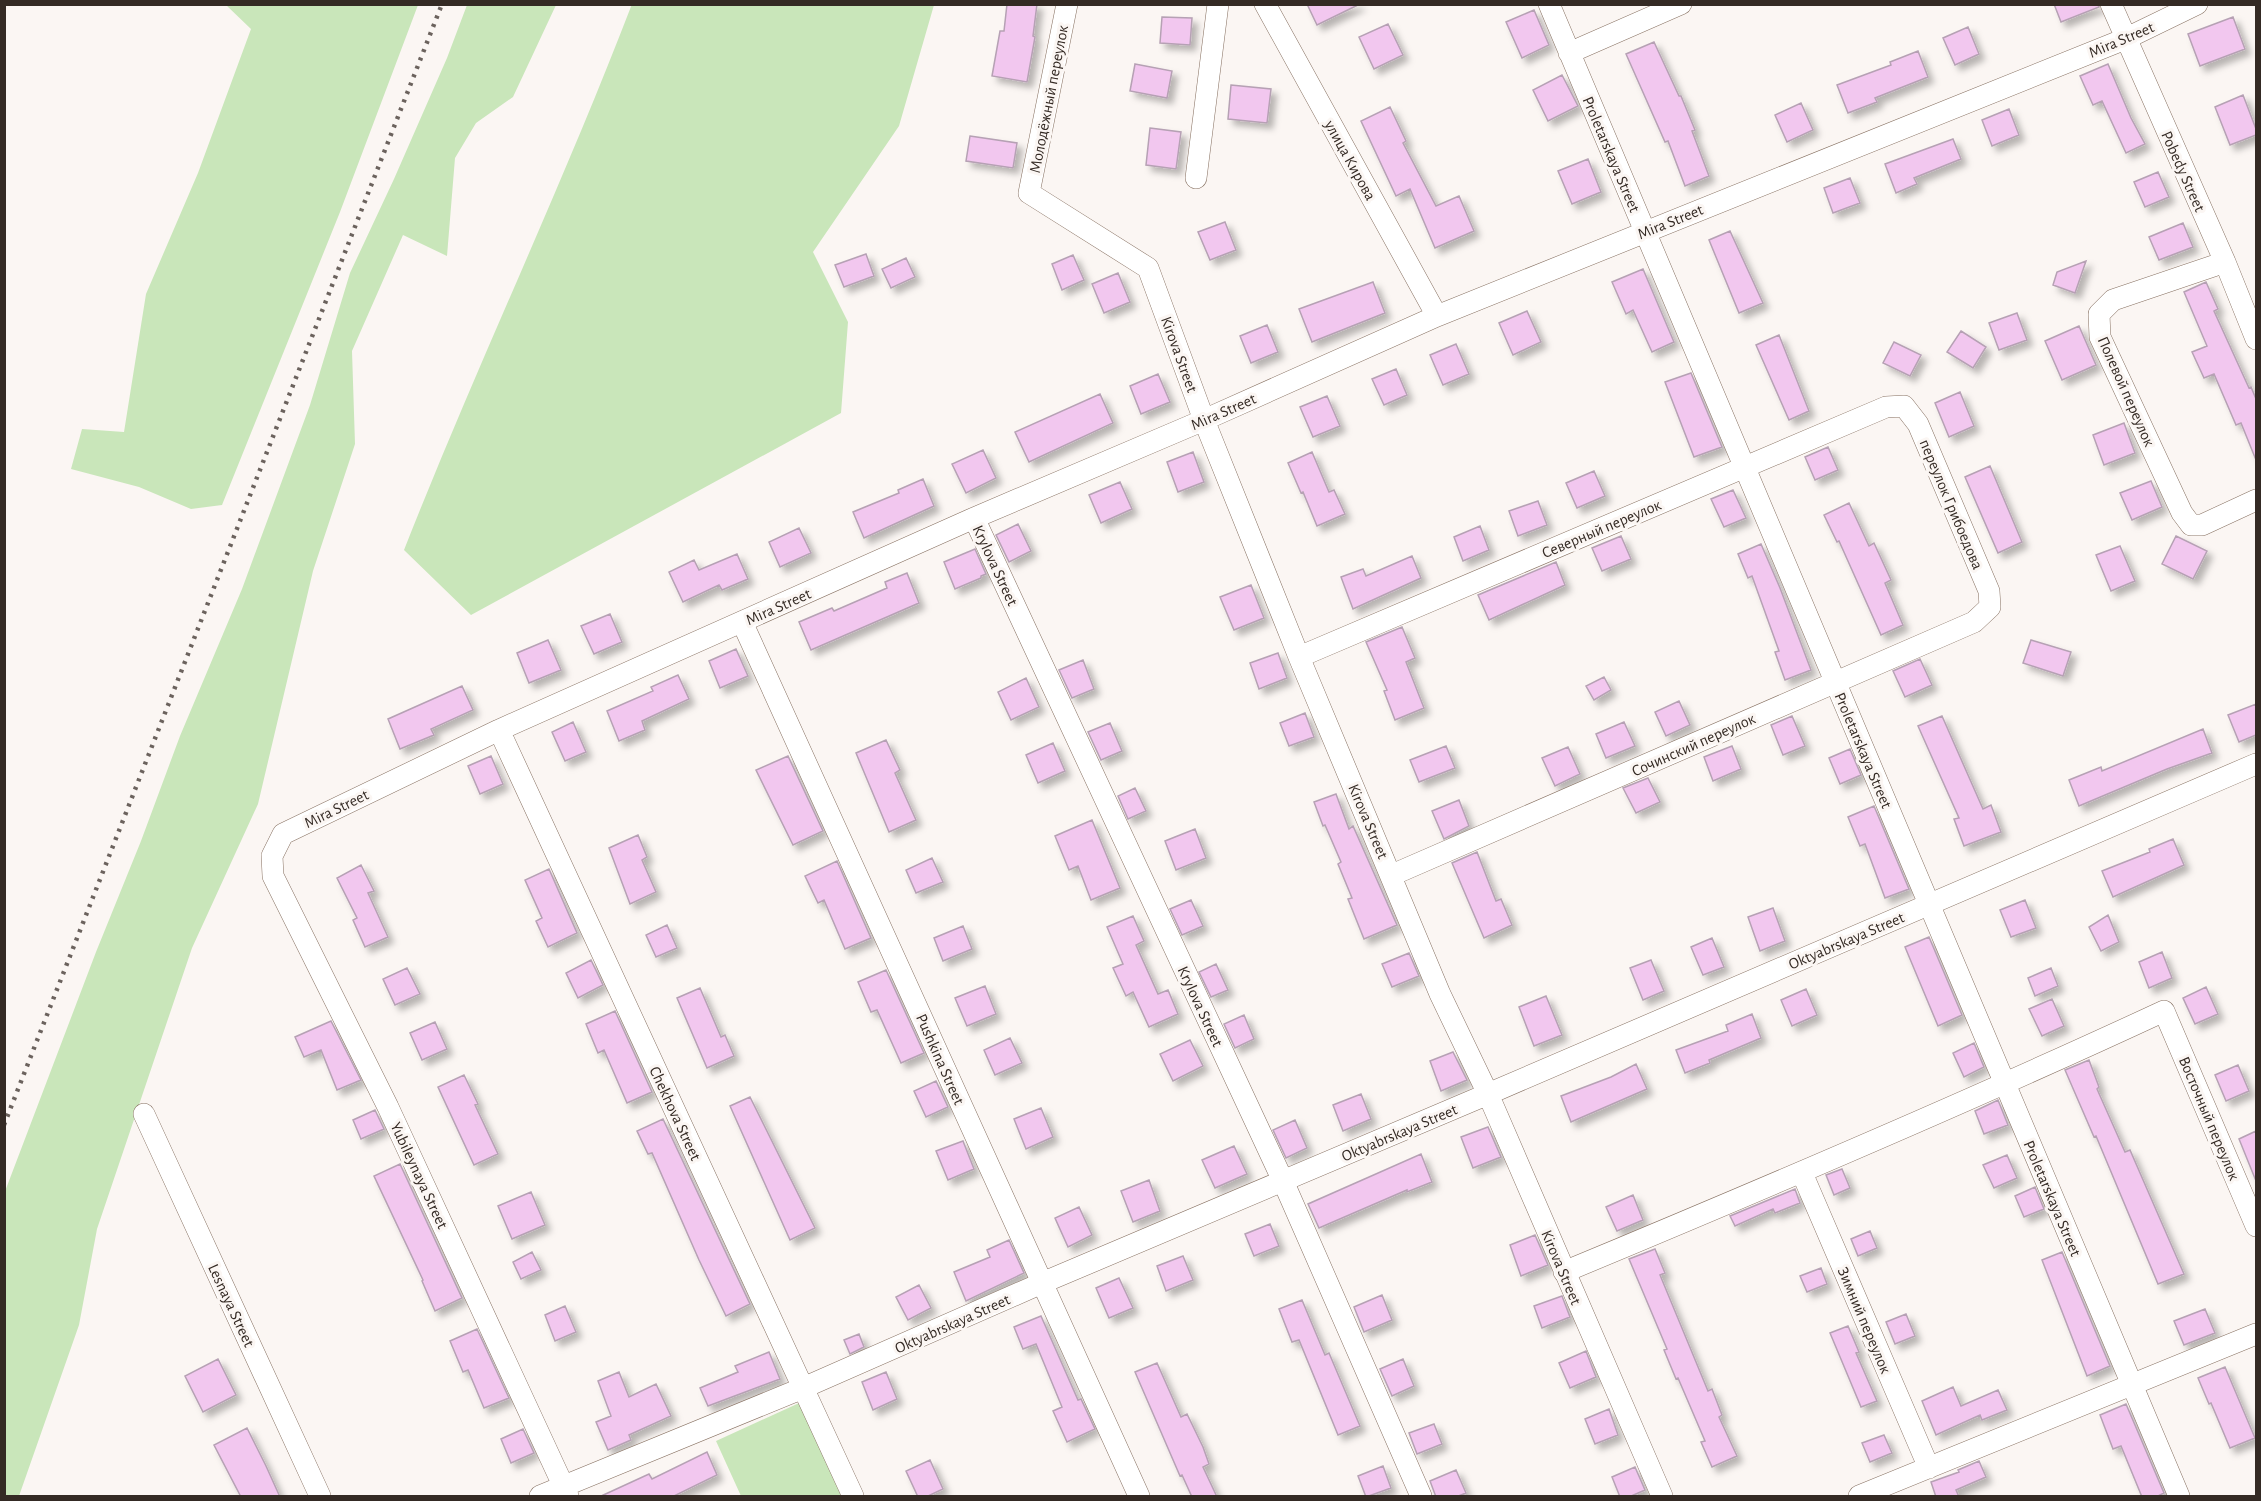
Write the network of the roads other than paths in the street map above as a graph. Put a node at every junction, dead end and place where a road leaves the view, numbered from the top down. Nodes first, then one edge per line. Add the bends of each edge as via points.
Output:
1 (1067, 4) edge
2 (1218, 4) edge
3 (1264, 4) edge
4 (1549, 4) edge
5 (1681, 4) edge
6 (2111, 4) edge
7 (2197, 4) edge
8 (2125, 39) junction
9 (1569, 53) junction
10 (1196, 178) dead end
11 (1029, 193) joint
12 (1645, 231) junction
13 (2225, 262) junction
14 (1437, 316) junction
15 (2256, 339) edge
16 (1904, 406) joint
17 (1204, 420) junction
18 (1744, 467) junction
19 (2256, 500) edge
20 (974, 518) junction
21 (1990, 608) joint
22 (742, 622) junction
23 (1299, 657) junction
24 (1835, 681) junction
25 (499, 730) junction
26 (2256, 764) edge
27 (272, 856) joint
28 (1392, 875) junction
29 (1929, 904) junction
30 (2005, 1084) junction
31 (1488, 1094) junction
32 (144, 1114) dead end
33 (1802, 1173) junction
34 (1282, 1181) junction
35 (2256, 1226) edge
36 (1564, 1272) junction
37 (1042, 1283) junction
38 (2256, 1334) edge
39 (2132, 1385) junction
40 (803, 1388) junction
41 (1929, 1468) junction
42 (566, 1492) edge
43 (320, 1497) edge
44 (540, 1497) edge
45 (853, 1497) edge
46 (1139, 1497) edge
47 (1421, 1497) edge
48 (1662, 1497) edge
49 (1859, 1497) edge
50 (2179, 1497) edge

1 - 11 street, Молодёжный переулок
2 - 10 street
3 - 14 street, улица Кирова
4 - 9 street, Proletarskaya Street
5 - 9 street
6 - 8 street, Pobedy Street
7 - 8 street, Mira Street
8 - 12 street, Mira Street
8 - 13 street, Pobedy Street
9 - 12 street, Proletarskaya Street
11 - 17 street, Kirova Street via 1148,268
12 - 14 street, Mira Street
12 - 18 street, Proletarskaya Street
13 - 15 street, Pobedy Street
13 - 19 street, Полевой переулок via 2113,300 2099,314 2100,337 2190,525 2202,525
14 - 17 street, Mira Street
16 - 18 street, Северный переулок via 1886,407
16 - 21 street, переулок Грибоедова via 1918,424 1989,591
17 - 20 street, Mira Street
17 - 23 street, Kirova Street
18 - 23 street, Северный переулок
18 - 24 street, Proletarskaya Street
20 - 22 street, Mira Street
20 - 34 street, Krylova Street
21 - 24 street, Сочинский переулок via 1974,622
22 - 25 street, Mira Street
22 - 37 street, Pushkina Street
23 - 28 street, Kirova Street
24 - 28 street, Сочинский переулок
24 - 29 street, Proletarskaya Street
25 - 27 street, Mira Street via 283,834
25 - 40 street, Chekhova Street
26 - 29 street, Oktyabrskaya Street
27 - 42 street, Yubileynaya Street via 273,876 388,1107
28 - 31 street, Kirova Street via 1440,994
29 - 30 street, Proletarskaya Street
29 - 31 street, Oktyabrskaya Street
30 - 33 street
30 - 35 street, Восточный переулок via 2164,1011
30 - 39 street, Proletarskaya Street
31 - 34 street, Oktyabrskaya Street
31 - 36 street, Kirova Street
32 - 43 street, Lesnaya Street
33 - 36 street
33 - 41 street, Зимний переулок
34 - 37 street, Oktyabrskaya Street
34 - 47 street, Krylova Street
36 - 48 street, Kirova Street
37 - 40 street, Oktyabrskaya Street
37 - 46 street, Pushkina Street
38 - 39 street
39 - 41 street
39 - 50 street, Proletarskaya Street
40 - 42 street, Oktyabrskaya Street
40 - 45 street, Chekhova Street
41 - 49 street
42 - 44 street, Oktyabrskaya Street

